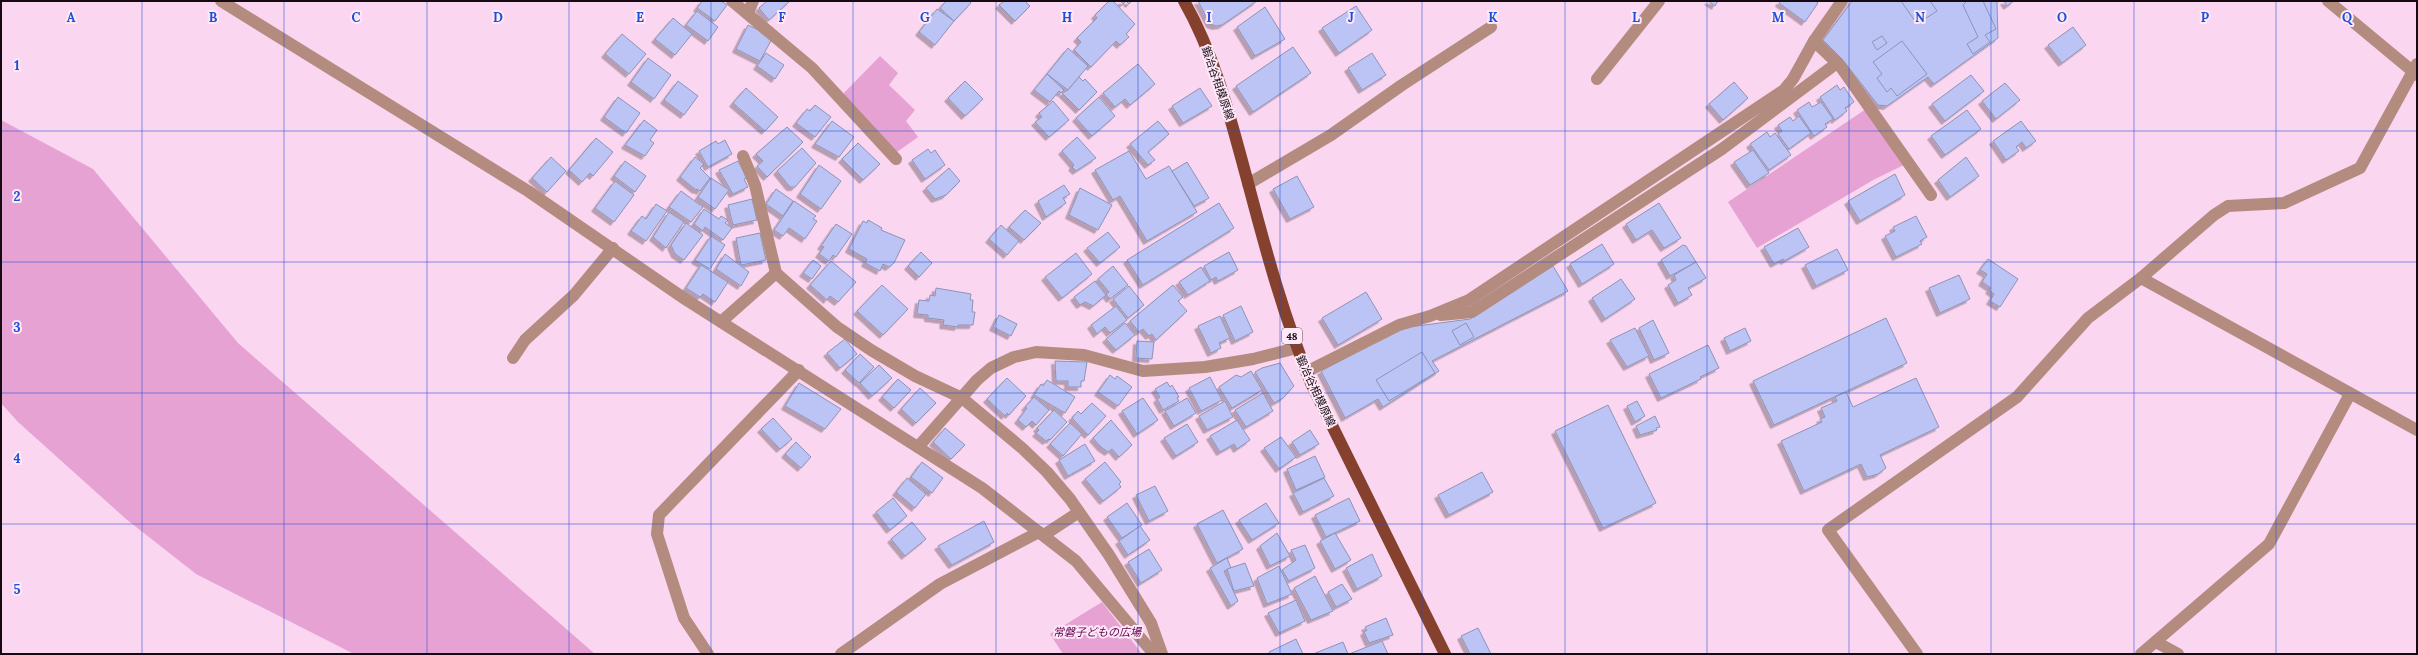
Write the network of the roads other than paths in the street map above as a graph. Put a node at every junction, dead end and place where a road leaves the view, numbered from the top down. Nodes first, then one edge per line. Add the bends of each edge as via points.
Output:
1 (221, 1) edge
2 (732, 1) edge
3 (753, 1) edge
4 (1184, 1) edge
5 (1659, 1) edge
6 (1842, 1) edge
7 (2328, 1) edge
8 (748, 13) junction
9 (1491, 26) dead end
10 (1814, 41) junction
11 (1837, 63) junction
12 (2415, 70) edge
13 (1597, 79) dead end
14 (1793, 79) junction
15 (1804, 90) junction
16 (1714, 138) junction
17 (1722, 149) junction
18 (743, 156) dead end
19 (896, 159) dead end
20 (1248, 184) junction
21 (1931, 195) dead end
22 (1600, 213) junction
23 (1608, 224) junction
24 (613, 248) junction
25 (1547, 248) junction
26 (1554, 258) junction
27 (776, 273) junction
28 (2141, 278) junction
29 (1430, 316) junction
30 (722, 321) junction
31 (1297, 348) junction
32 (513, 358) dead end
33 (799, 370) junction
34 (1306, 372) junction
35 (2350, 394) junction
36 (962, 398) junction
37 (2417, 430) edge
38 (918, 447) junction
39 (1079, 512) junction
40 (1041, 534) junction
41 (2156, 642) junction
42 (708, 654) edge
43 (841, 654) edge
44 (1154, 654) edge
45 (1162, 654) edge
46 (1445, 654) edge
47 (1917, 654) edge
48 (2141, 654) edge
49 (2178, 654) edge

1 - 24 street via 528,191
2 - 8 street
3 - 8 street
4 - 20 main road, 鍛冶谷相模原線 / 48 via 1217,76
5 - 13 street
6 - 10 street
7 - 12 street
8 - 19 street via 812,68
9 - 20 street via 1331,135
10 - 11 street
10 - 14 street
11 - 15 street
11 - 21 street
12 - 28 street via 2360,168 2284,203 2228,206
14 - 15 street
14 - 16 street via 1784,90
15 - 17 street
16 - 17 street
16 - 22 street
17 - 23 street
18 - 27 street via 755,185
20 - 31 main road, 鍛冶谷相模原線 / 48 via 1276,287
22 - 23 street
22 - 25 street
23 - 26 street
24 - 30 street via 685,299
24 - 32 street via 574,295 525,340
25 - 26 street
25 - 29 street via 1469,300
26 - 29 street via 1472,312
27 - 30 street
27 - 36 street via 837,327 871,350 915,376
28 - 35 street
28 - 47 street via 2088,318 2017,397 1828,530
29 - 34 street via 1399,325
30 - 33 street
31 - 34 main road, 鍛冶谷相模原線 / 48
31 - 36 street via 1205,367 1143,371 1084,355 1036,352 1014,356 991,368
33 - 38 street
33 - 42 street via 659,515 657,534 684,618
34 - 46 main road, 鍛冶谷相模原線 / 48
35 - 37 street
35 - 41 street via 2269,544
36 - 38 street
36 - 39 street via 1047,472
38 - 40 street via 982,488
39 - 40 street
39 - 45 street via 1151,623
40 - 43 street via 940,584
40 - 44 street via 1076,561
41 - 48 street
41 - 49 street

